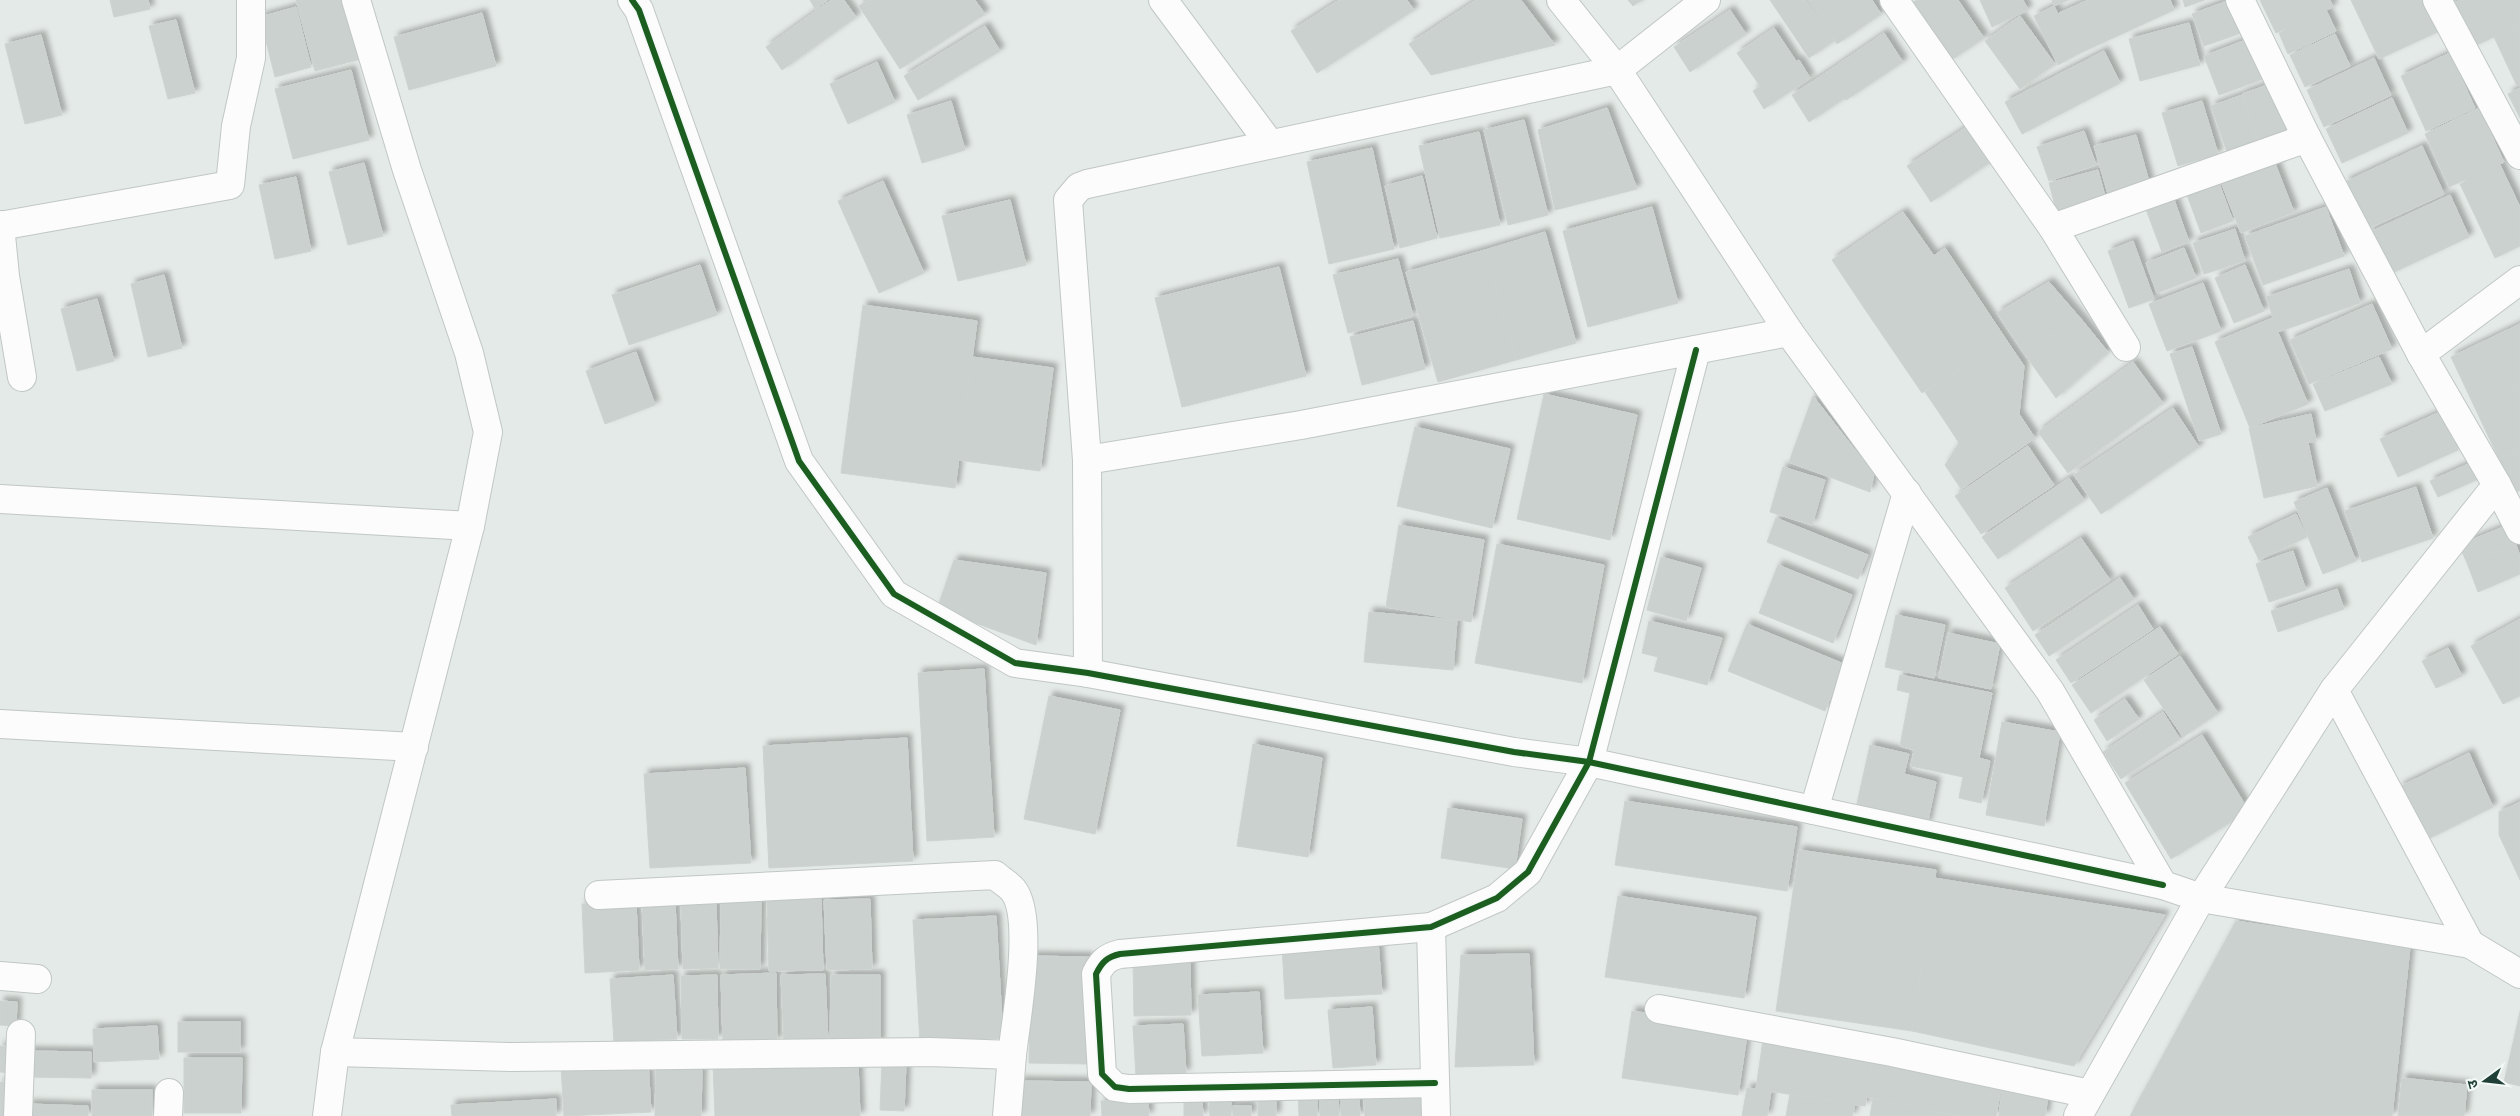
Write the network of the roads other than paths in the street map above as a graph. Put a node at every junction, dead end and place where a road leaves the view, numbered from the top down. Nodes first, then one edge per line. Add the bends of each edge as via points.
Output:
1 (251, 0) edge
2 (356, 0) edge
3 (1162, 0) edge
4 (1561, 0) edge
5 (1706, 0) edge
6 (1895, 0) edge
7 (2240, 0) edge
8 (2436, 0) edge
9 (641, 3) edge
10 (1617, 70) junction
11 (2307, 138) junction
12 (1270, 144) junction
13 (2520, 155) edge
14 (0, 226) edge
15 (2053, 228) junction
16 (2520, 280) edge
17 (1789, 332) junction
18 (2126, 347) dead end
19 (1696, 350) junction
20 (2421, 354) junction
21 (22, 377) dead end
22 (1087, 460) junction
23 (2497, 485) junction
24 (1907, 493) junction
25 (0, 499) edge
26 (470, 526) junction
27 (2520, 530) edge
28 (1088, 673) junction
29 (2334, 690) junction
30 (0, 724) edge
31 (414, 747) junction
32 (1589, 762) junction
33 (1814, 810) junction
34 (2163, 885) junction
35 (599, 895) dead end
36 (2201, 898) junction
37 (1431, 928) junction
38 (2470, 944) junction
39 (2520, 974) edge
40 (0, 976) edge
41 (37, 979) dead end
42 (1659, 1009) dead end
43 (21, 1034) dead end
44 (335, 1052) junction
45 (1012, 1055) junction
46 (1435, 1083) junction
47 (2084, 1105) edge
48 (18, 1116) edge
49 (327, 1116) edge
50 (1007, 1116) edge
51 (1436, 1116) edge

1 - 14 street via 250,58 236,126 230,185
2 - 26 street via 407,170 469,353 488,432
3 - 12 street
4 - 10 street
5 - 10 street
6 - 15 street
7 - 11 street
8 - 13 street
9 - 28 street via 799,462 894,594 1015,663
10 - 12 street
10 - 17 street
11 - 15 street
11 - 20 street
12 - 22 street via 1087,184 1079,187 1068,200
14 - 21 street
15 - 18 street
16 - 20 street
17 - 19 street
17 - 24 street
19 - 22 street via 1301,425
19 - 32 street
20 - 23 street
22 - 28 street
23 - 27 street
23 - 29 street
24 - 33 street
24 - 34 street via 2050,691
25 - 26 street
26 - 31 street
28 - 32 street via 1514,752
29 - 36 street
29 - 38 street
30 - 31 street
31 - 44 street
32 - 33 street
32 - 37 street via 1528,872 1497,898
33 - 34 street
34 - 36 street
35 - 45 street via 994,875 1014,890 1025,940
36 - 38 street
36 - 47 street
37 - 46 street
37 - 46 street via 1120,954 1102,962 1096,974 1102,1074 1115,1087
38 - 39 street
40 - 41 street
42 - 47 street via 1883,1050
43 - 48 street
44 - 45 street via 512,1057 930,1052
44 - 49 street
45 - 50 street
46 - 51 street

